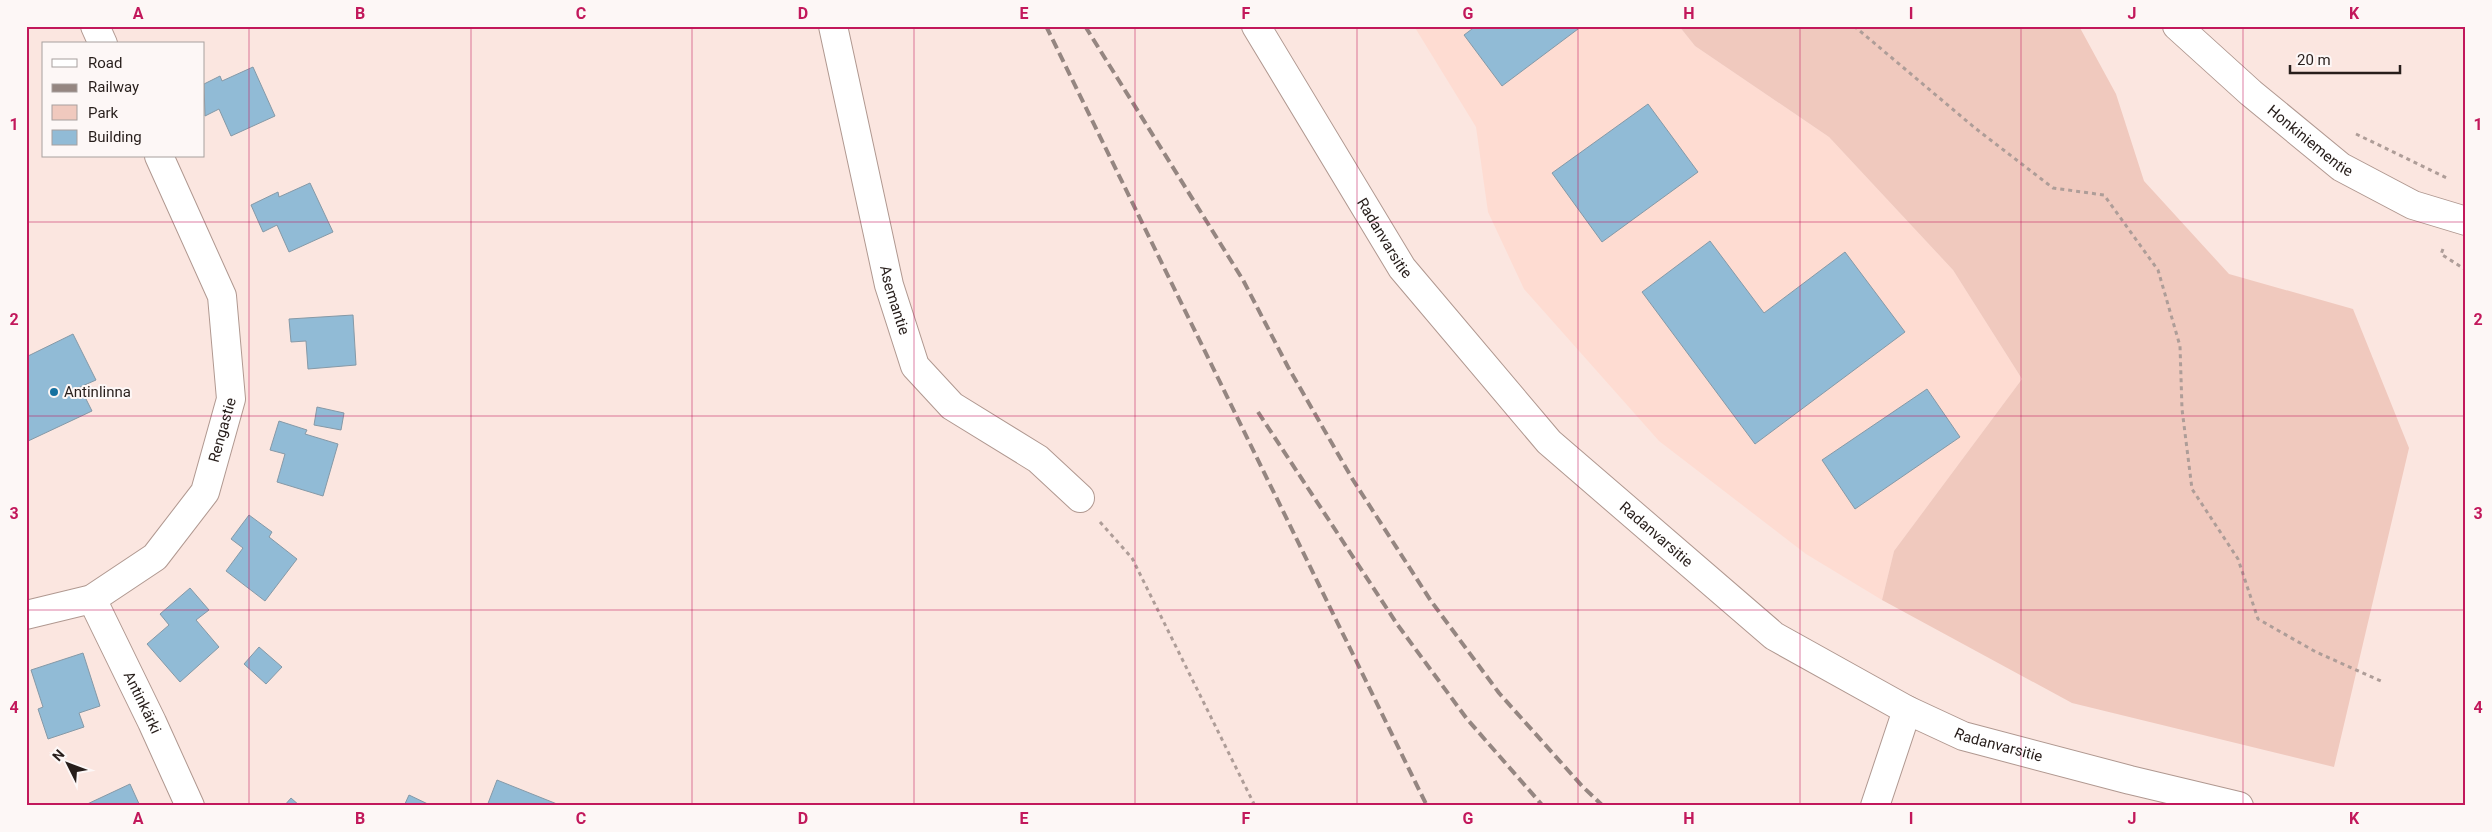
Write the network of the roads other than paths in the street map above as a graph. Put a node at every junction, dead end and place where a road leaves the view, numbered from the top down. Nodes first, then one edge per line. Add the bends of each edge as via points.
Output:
1 (95, 26) edge
2 (833, 26) edge
3 (1256, 26) edge
4 (2177, 26) edge
5 (103, 42) edge
6 (160, 158) edge
7 (2466, 221) edge
8 (1080, 498) road end
9 (92, 600) junction
10 (26, 615) edge
11 (1908, 710) junction
12 (190, 806) edge
13 (1875, 806) edge
14 (2239, 806) edge

1 - 5 street
2 - 8 street, Asemantie via 889,285 916,366 952,406 1038,459
3 - 11 street, Radanvarsitie via 1402,268 1549,442 1774,636
4 - 7 street, Honkiniementie via 2340,167 2413,205
6 - 9 street, Rengastie via 222,296 231,399 205,492 155,557
9 - 10 street, Rengastie
9 - 12 street, Antinkärki
11 - 13 street
11 - 14 street, Radanvarsitie via 1963,736

